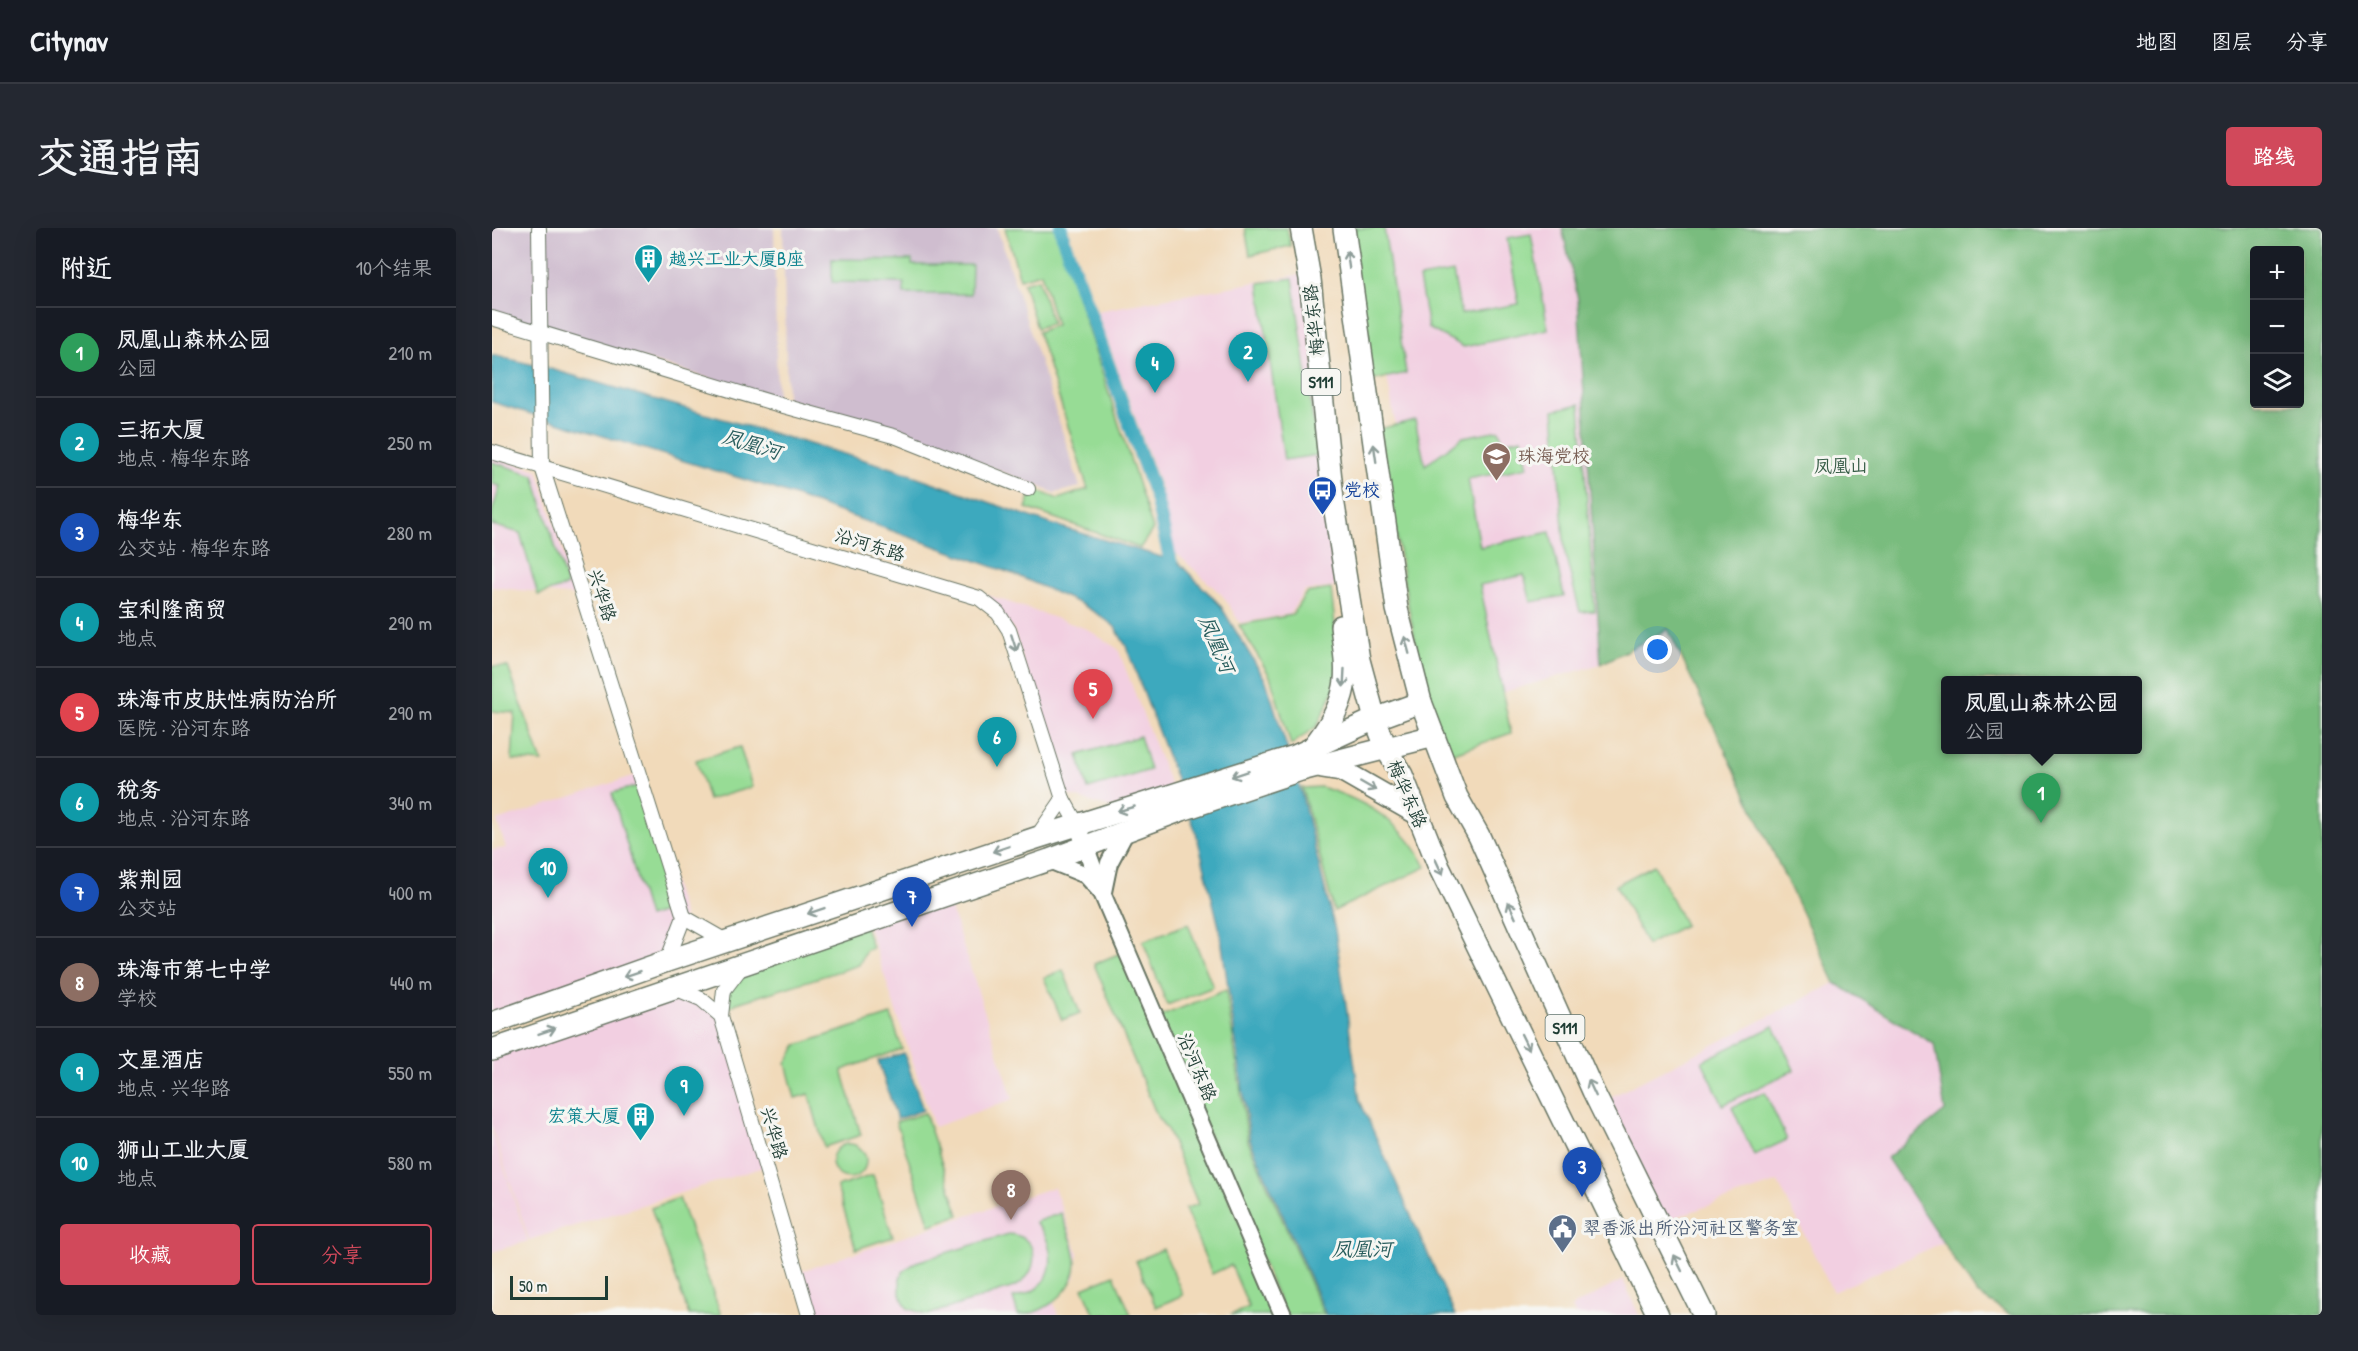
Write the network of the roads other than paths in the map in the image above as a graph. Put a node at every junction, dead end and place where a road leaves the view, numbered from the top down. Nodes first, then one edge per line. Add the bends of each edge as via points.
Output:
1 (539, 228) edge
2 (1301, 228) edge
3 (1344, 228) edge
4 (492, 318) edge
5 (540, 333) junction
6 (492, 452) edge
7 (542, 467) junction
8 (1028, 489) dead end
9 (1340, 536) junction
10 (1421, 702) junction
11 (1376, 719) junction
12 (1434, 736) junction
13 (1387, 750) junction
14 (1306, 760) junction
15 (1063, 799) junction
16 (1179, 802) junction
17 (1416, 813) junction
18 (1077, 824) junction
19 (1125, 833) junction
20 (1036, 838) junction
21 (1085, 847) junction
22 (1049, 860) junction
23 (1102, 892) junction
24 (684, 916) junction
25 (726, 941) junction
26 (667, 961) junction
27 (744, 963) junction
28 (672, 987) junction
29 (721, 1016) junction
30 (492, 1023) edge
31 (492, 1050) edge
32 (809, 1315) edge
33 (1283, 1315) edge
34 (1658, 1315) edge
35 (1704, 1315) edge

1 - 5 street, 兴华路
2 - 9 main road, 梅华东路 / S111
10 -> 3 main road, S111 via 1397,609
4 - 5 street
5 - 7 street, 兴华路
5 - 8 street via 897,437
6 - 7 street, 沿河东路
7 -> 15 street, 沿河东路 via 979,598 998,613 1010,630
7 - 24 street, 兴华路
9 - 11 main road, 梅华东路 / S111 via 1359,660
9 -> 14 main road via 1338,601 1344,687 1325,731
10 - 11 main road
10 - 12 main road, S111
11 - 13 main road, 梅华东路 / S111
11 - 14 main road
12 - 13 main road
35 -> 12 main road, S111 via 1593,1091 1479,836 1457,797
13 - 14 main road
13 - 17 main road, 梅华东路 / S111 via 1402,775
14 - 16 main road
14 -> 17 main road via 1341,770
15 - 18 street, 沿河东路
15 - 20 street
16 -> 18 main road
16 - 19 main road
17 -> 34 main road, 梅华东路 / S111
18 - 20 main road
18 - 21 street
19 - 21 main road
19 - 23 street via 1109,863
20 -> 25 main road
21 - 22 main road
21 - 23 street
22 - 23 street, 沿河东路 via 1086,875
22 - 27 main road
23 - 33 street, 沿河东路
24 - 25 street
24 - 26 street
25 - 26 main road
26 -> 30 main road
27 - 28 main road
27 - 29 street via 724,990
28 - 29 street via 701,999
31 -> 28 main road
29 - 32 street, 兴华路

